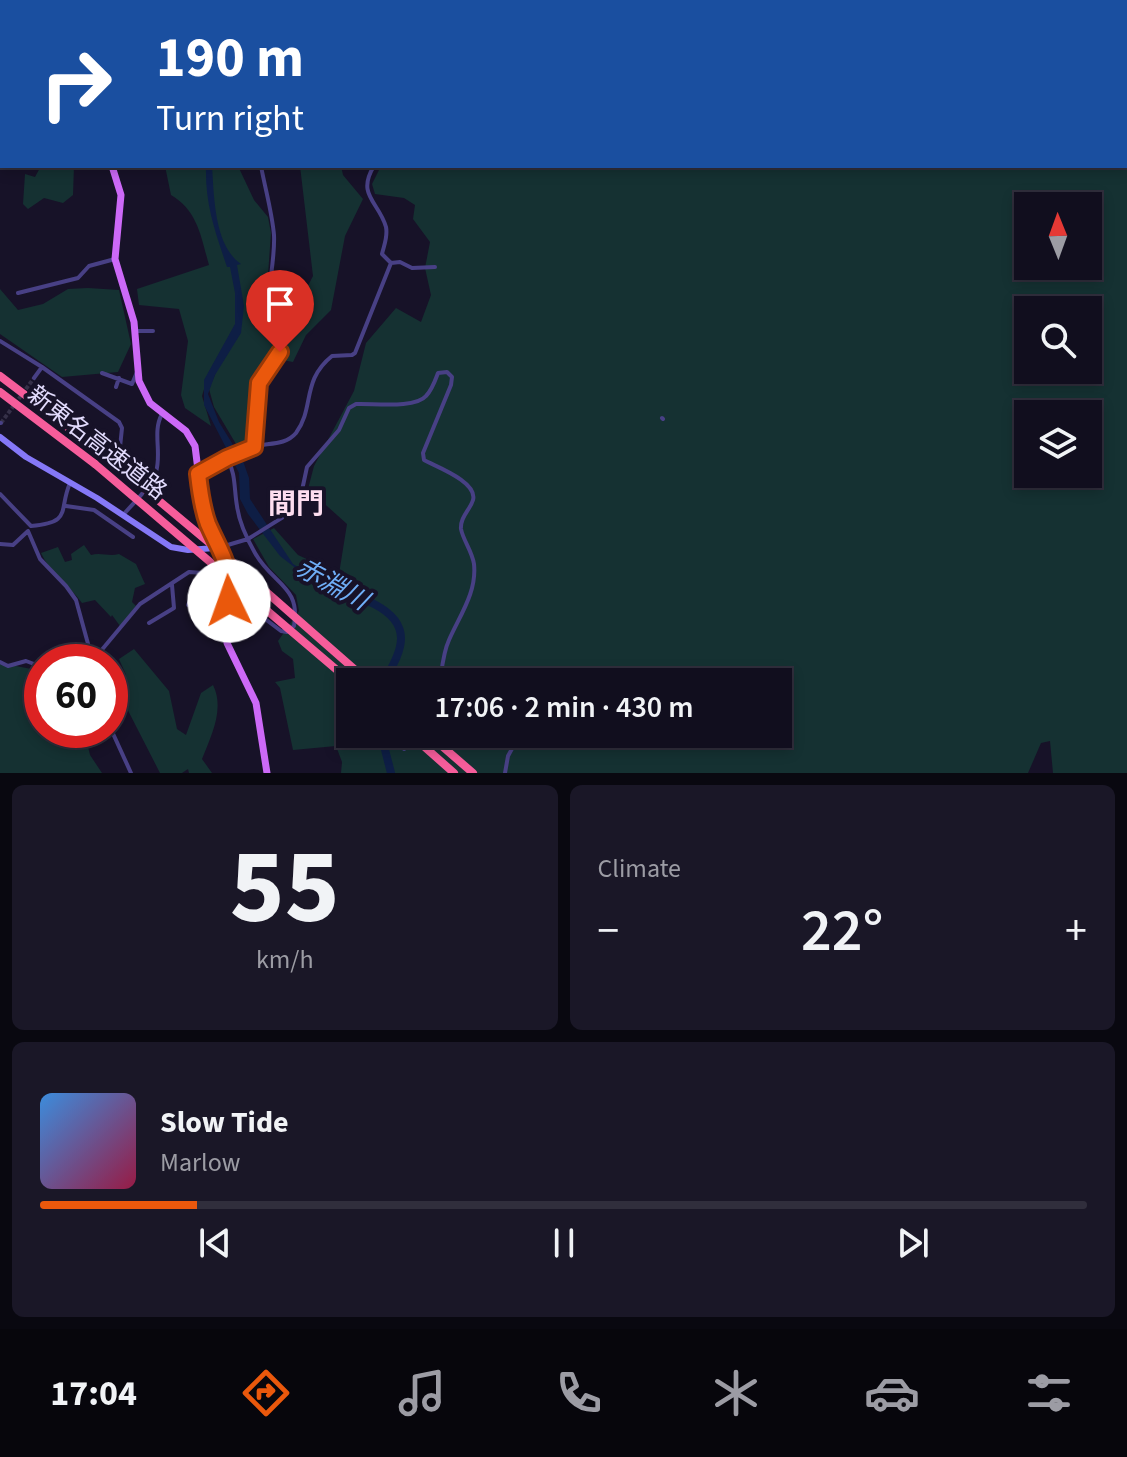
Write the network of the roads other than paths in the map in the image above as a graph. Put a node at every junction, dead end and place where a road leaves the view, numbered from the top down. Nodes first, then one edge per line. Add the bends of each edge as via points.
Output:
1 (113, 168) edge
2 (261, 168) edge
3 (373, 168) edge
4 (115, 259) junction
5 (391, 263) junction
6 (435, 267) dead end
7 (18, 293) dead end
8 (135, 331) junction
9 (153, 331) dead end
10 (0, 341) edge
11 (42, 367) junction
12 (138, 372) junction
13 (102, 373) dead end
14 (0, 376) edge
15 (34, 378) tunnel mouth
16 (119, 378) junction
17 (116, 387) dead end
18 (0, 392) edge
19 (162, 414) junction
20 (0, 437) edge
21 (254, 447) junction
22 (228, 457) junction
23 (198, 474) junction
24 (154, 477) junction
25 (70, 483) junction
26 (0, 494) edge
27 (66, 506) junction
28 (124, 514) junction
29 (30, 528) junction
30 (133, 537) dead end
31 (248, 539) junction
32 (0, 544) edge
33 (221, 547) junction
34 (206, 575) junction
35 (172, 585) junction
36 (230, 597) junction
37 (188, 605) dead end
38 (227, 620) junction
39 (149, 623) dead end
40 (203, 629) dead end
41 (88, 644) edge
42 (109, 644) edge
43 (0, 662) edge
44 (24, 662) edge
45 (353, 668) edge
46 (443, 668) edge
47 (336, 669) edge
48 (120, 748) edge
49 (426, 748) edge
50 (445, 748) edge
51 (513, 748) edge
52 (131, 773) edge
53 (267, 773) edge
54 (454, 773) edge
55 (473, 773) edge
56 (505, 773) edge

1 - 4 main road via 121,195
2 - 21 street via 274,232 267,320 270,339 280,352 259,383
3 - 5 street via 367,193 385,225 382,254
4 - 7 street via 89,266 78,278
4 - 8 main road
5 - 6 street
5 - 21 street via 355,353 332,356 319,368 294,435
8 - 9 street
8 - 12 main road
10 - 11 street
11 - 15 street
11 - 24 street via 119,422 120,447
12 - 16 street via 132,384
12 - 19 main road via 142,392
13 - 16 street
14 - 45 highway, 新東名高速道路, bridge via 103,454
16 - 17 street
18 - 47 highway, 新東名高速道路, bridge via 95,464
19 - 23 main road via 192,438
19 - 24 street via 155,429 159,454
20 - 25 street
21 - 22 street
22 - 23 street
22 - 31 street
23 - 33 main road via 203,510
24 - 28 street
25 - 27 street
25 - 28 street
26 - 29 street
27 - 29 street via 55,521
27 - 30 street via 94,510
28 - 33 street via 171,547
29 - 32 street via 13,545
29 - 41 street via 44,565 76,600
31 - 33 street
31 - 36 street via 272,577 290,593 297,609 294,626 281,631
31 - 46 street via 296,505 307,467 339,430 349,408 421,401 438,373 447,372 451,385 423,453 424,460 448,470 473,491 461,529 474,565 468,601
33 - 36 main road
34 - 35 street via 189,572
34 - 36 street
34 - 37 street via 194,587
35 - 39 street via 174,608
35 - 42 street via 140,604
36 - 38 main road
38 - 40 street
38 - 53 main road via 229,651 258,713
43 - 44 street via 8,666
48 - 52 street
49 - 54 highway, bridge
50 - 55 highway, bridge
51 - 56 street

